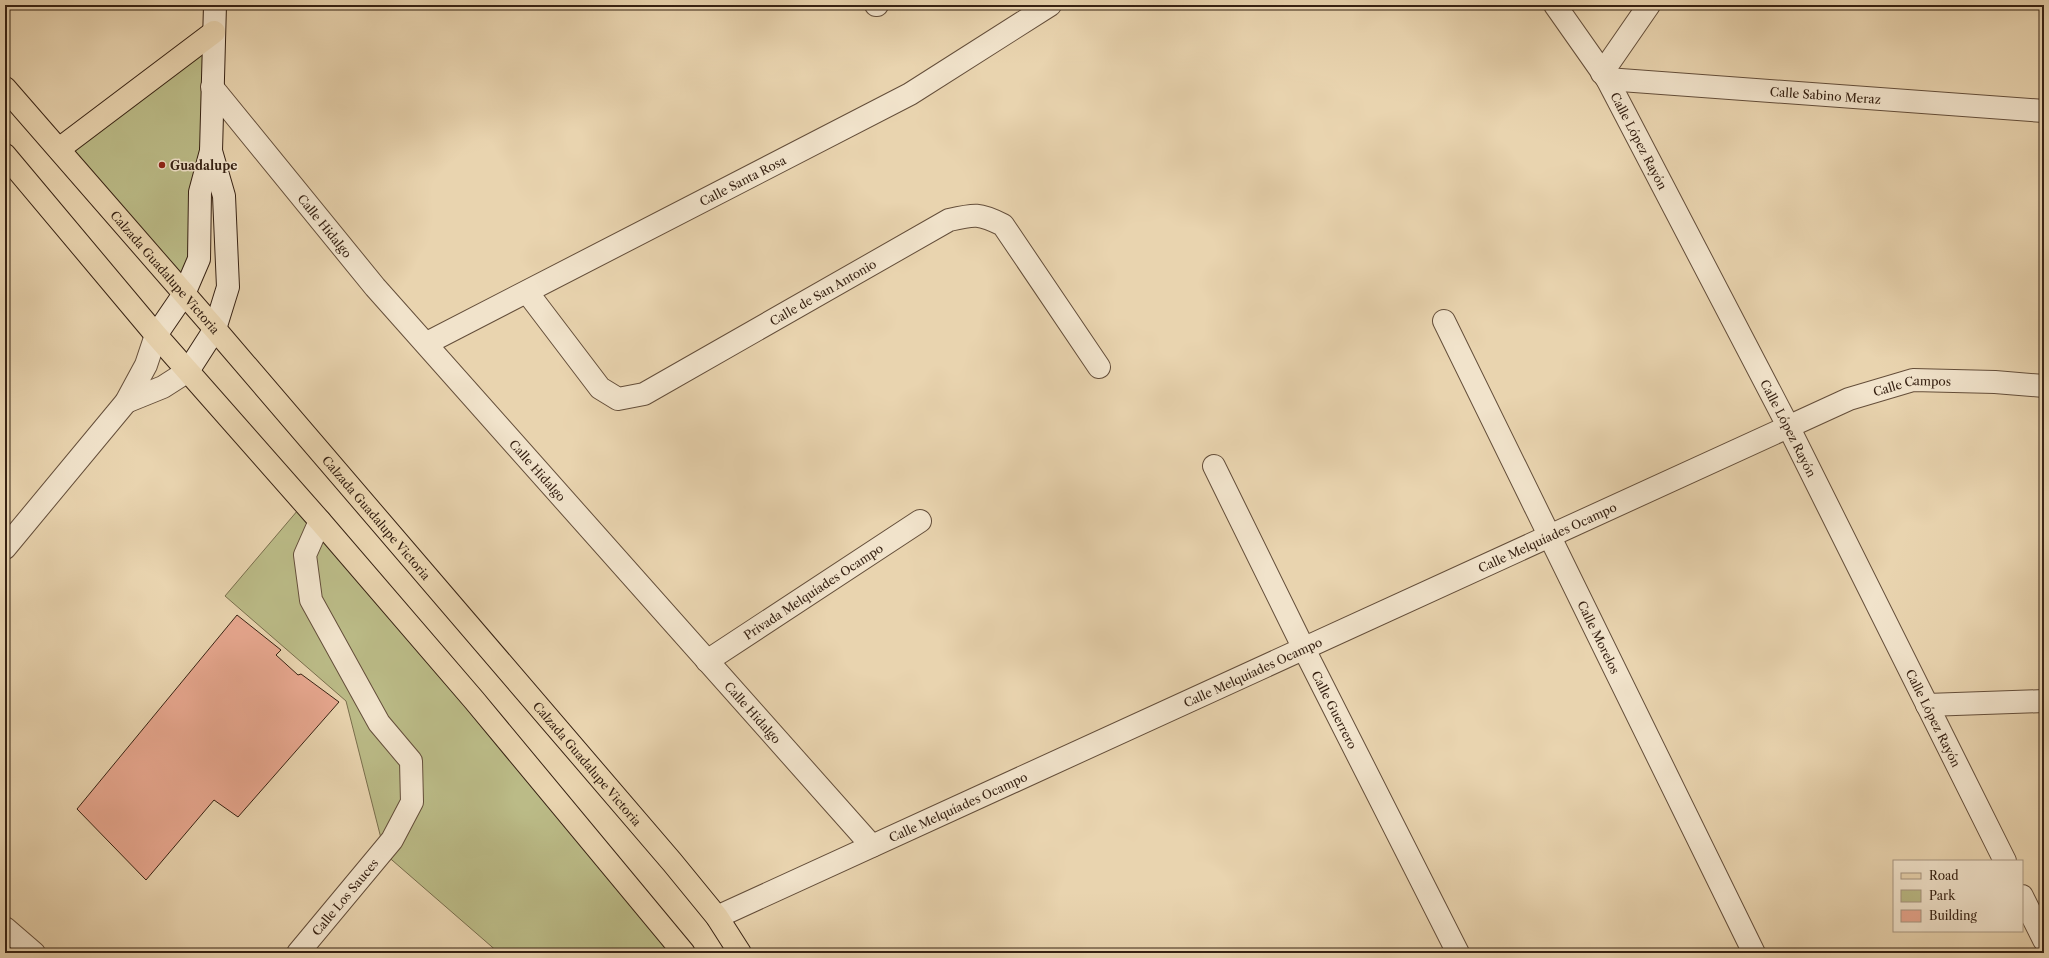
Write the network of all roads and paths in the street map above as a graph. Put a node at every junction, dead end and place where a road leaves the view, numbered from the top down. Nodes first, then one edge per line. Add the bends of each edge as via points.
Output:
1 (216, 5) edge
2 (1050, 5) edge
3 (1555, 5) edge
4 (1649, 5) edge
5 (214, 32) junction
6 (1604, 76) junction
7 (212, 87) junction
8 (5, 88) edge
9 (2044, 111) edge
10 (59, 149) junction
11 (211, 151) junction
12 (5, 155) edge
13 (527, 292) junction
14 (184, 294) junction
15 (1444, 322) dead end
16 (215, 329) junction
17 (156, 335) junction
18 (427, 344) junction
19 (1099, 367) dead end
20 (188, 371) junction
21 (2044, 386) edge
22 (126, 402) junction
23 (1788, 426) junction
24 (1214, 466) dead end
25 (320, 521) junction
26 (920, 521) dead end
27 (1549, 536) junction
28 (5, 548) edge
29 (1304, 649) junction
30 (707, 661) junction
31 (2044, 701) edge
32 (1927, 705) junction
33 (872, 846) junction
34 (2004, 860) edge
35 (2023, 898) edge
36 (717, 917) junction
37 (5, 928) edge
38 (2044, 940) edge
39 (34, 953) edge
40 (298, 953) edge
41 (684, 953) edge
42 (740, 953) edge
43 (1458, 953) edge
44 (1754, 953) edge

1 - 5 street
2 - 13 street, Calle Santa Rosa via 910,94
3 - 6 street, Calle López Rayón
4 - 6 street
5 - 7 street
5 - 10 main road
6 - 9 street, Calle Sabino Meraz
6 - 23 street, Calle López Rayón
7 - 11 street
7 - 18 street, Calle Hidalgo via 375,287
8 - 10 main road, Calzada Guadalupe Victoria
10 - 14 main road, Calzada Guadalupe Victoria
11 - 14 street via 200,192 200,259
11 - 16 street via 224,196 228,287
12 - 17 main road
13 - 18 street, Calle Santa Rosa
13 - 19 street, Calle de San Antonio via 600,388 618,398 644,394 949,220 984,216 1003,225
14 - 16 main road, Calzada Guadalupe Victoria
14 - 17 street
15 - 27 street, Calle Morelos
16 - 20 street
16 - 36 main road, Calzada Guadalupe Victoria
17 - 20 main road
17 - 22 street via 146,365
18 - 30 street, Calle Hidalgo
20 - 22 street via 163,387
20 - 25 main road
21 - 23 street, Calle Campos via 1913,380 1849,399
22 - 28 street
23 - 27 street, Calle Melquíades Ocampo
23 - 32 street, Calle López Rayón
24 - 29 street, Calle Guerrero
25 - 40 street, Calle Los Sauces via 305,555 311,600 379,723 411,761 412,802 392,840
25 - 41 main road via 474,700
26 - 30 street, Privada Melquíades Ocampo
27 - 29 street, Calle Melquíades Ocampo
27 - 44 street, Calle Morelos
29 - 33 street, Calle Melquíades Ocampo
29 - 43 street, Calle Guerrero
30 - 33 street, Calle Hidalgo
31 - 32 street
32 - 34 street, Calle López Rayón
33 - 36 street, Calle Melquíades Ocampo
35 - 38 street
36 - 42 main road, Calzada Guadalupe Victoria
37 - 39 street

